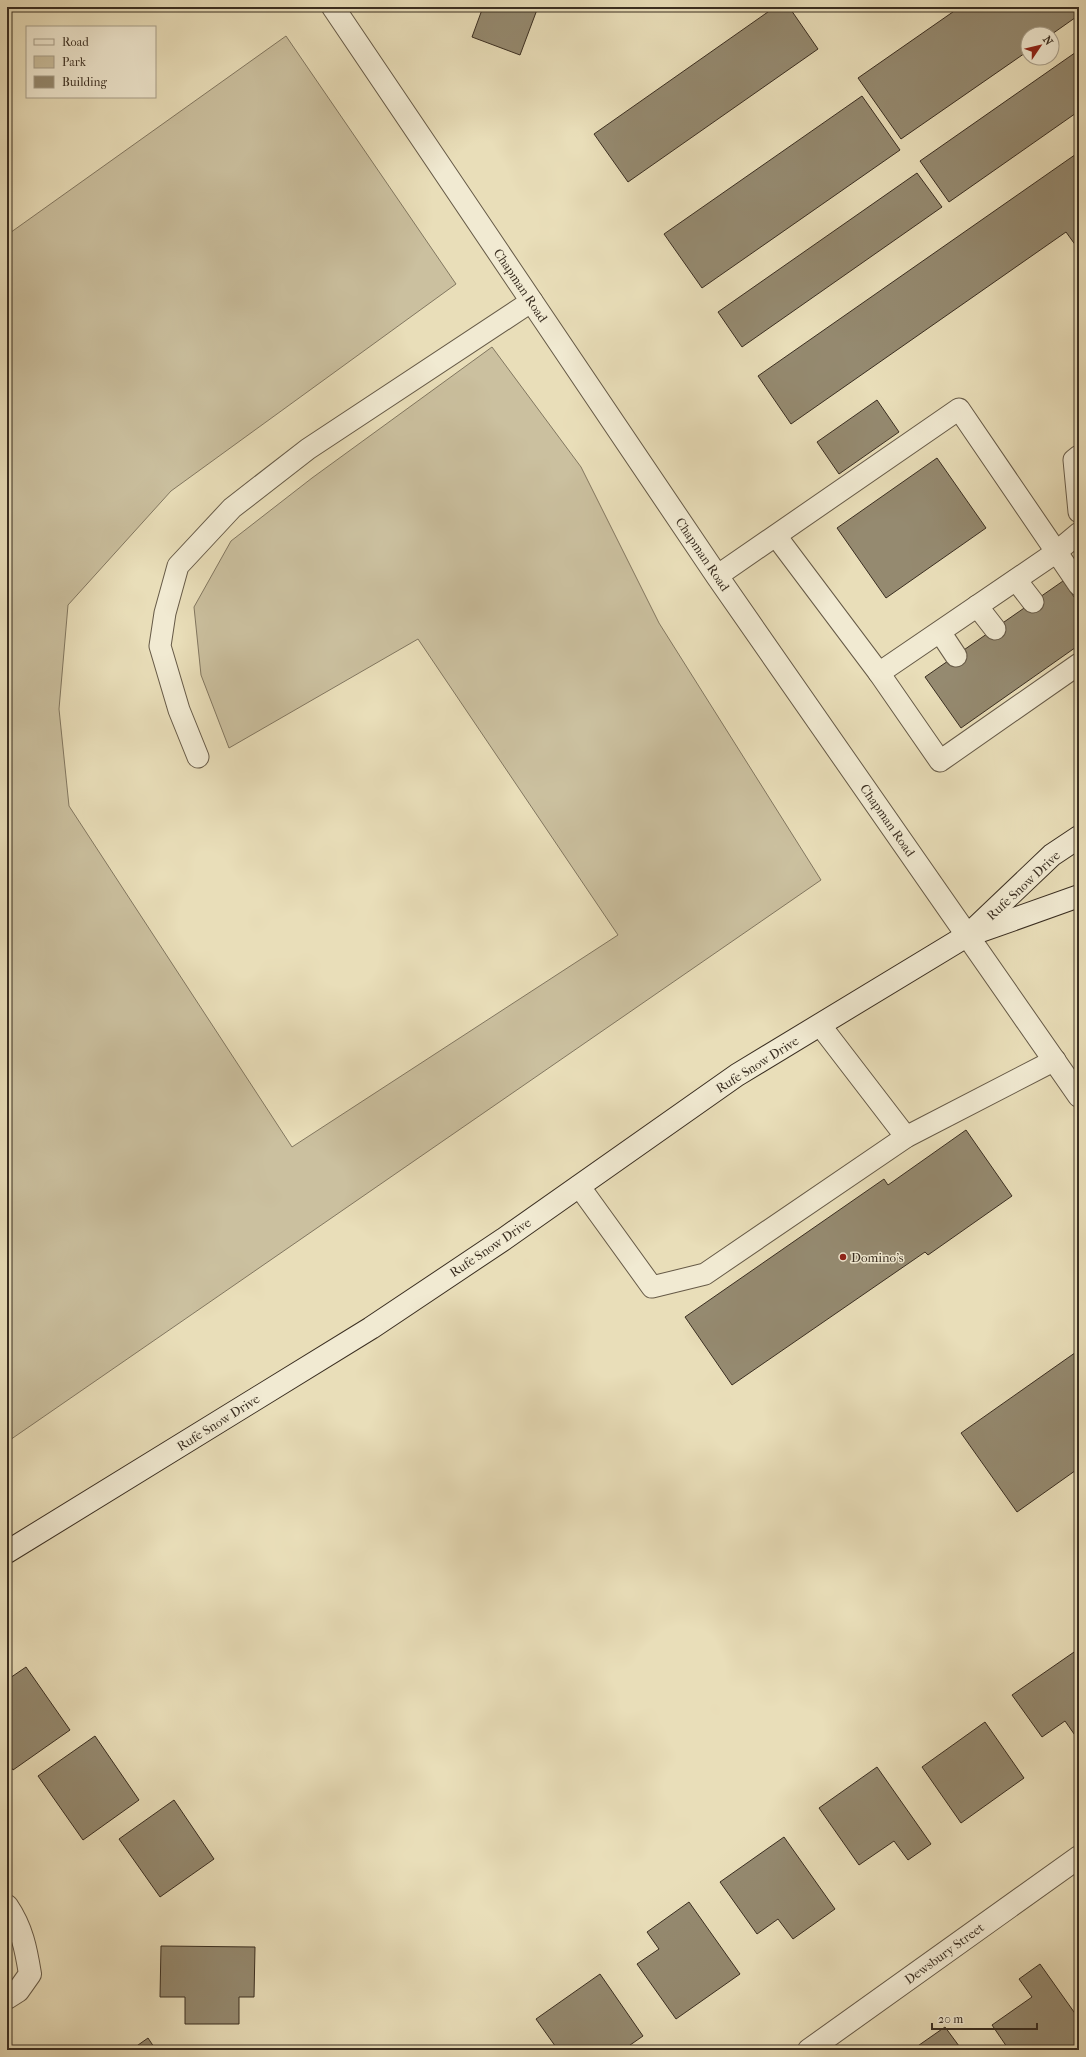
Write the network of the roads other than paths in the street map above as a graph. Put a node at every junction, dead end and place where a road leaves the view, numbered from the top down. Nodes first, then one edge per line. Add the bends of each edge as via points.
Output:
1 (334, 7) edge
2 (532, 301) junction
3 (1079, 456) edge
4 (1079, 512) edge
5 (1079, 533) edge
6 (776, 536) junction
7 (1056, 553) junction
8 (717, 576) junction
9 (1016, 580) junction
10 (1079, 585) edge
11 (1033, 602) dead end
12 (977, 606) junction
13 (994, 629) dead end
14 (940, 632) junction
15 (956, 656) dead end
16 (1075, 660) edge
17 (879, 673) junction
18 (198, 757) dead end
19 (1079, 837) edge
20 (1079, 896) edge
21 (968, 935) junction
22 (820, 1025) junction
23 (1055, 1060) junction
24 (1079, 1096) edge
25 (906, 1137) junction
26 (578, 1186) junction
27 (7, 1552) edge
28 (1079, 1857) edge
29 (7, 1906) edge
30 (7, 1998) edge
31 (809, 2050) edge

1 - 2 street, Chapman Road
2 - 8 street, Chapman Road
2 - 18 lane via 308,449 232,508 178,566 165,613 160,646 179,710
3 - 4 lane via 1074,460
5 - 7 lane
6 - 7 lane via 959,409
6 - 8 lane
6 - 17 lane
7 - 9 lane
7 - 10 lane
8 - 21 street, Chapman Road
9 - 11 lane
9 - 12 lane
12 - 13 lane
12 - 14 lane
14 - 15 lane
14 - 17 lane
16 - 17 lane via 998,711 940,761
19 - 21 street, Rufe Snow Drive via 1052,855
20 - 21 street, Rufe Snow Drive
21 - 22 street, Rufe Snow Drive
21 - 23 street, Chapman Road
22 - 25 lane
22 - 26 street, Rufe Snow Drive via 737,1075
23 - 24 street, Chapman Road
23 - 25 lane
25 - 26 lane via 705,1274 652,1287
26 - 27 street, Rufe Snow Drive via 371,1328
28 - 31 street, Dewsbury Street
29 - 30 street via 26,1944 30,1974 18,1991

